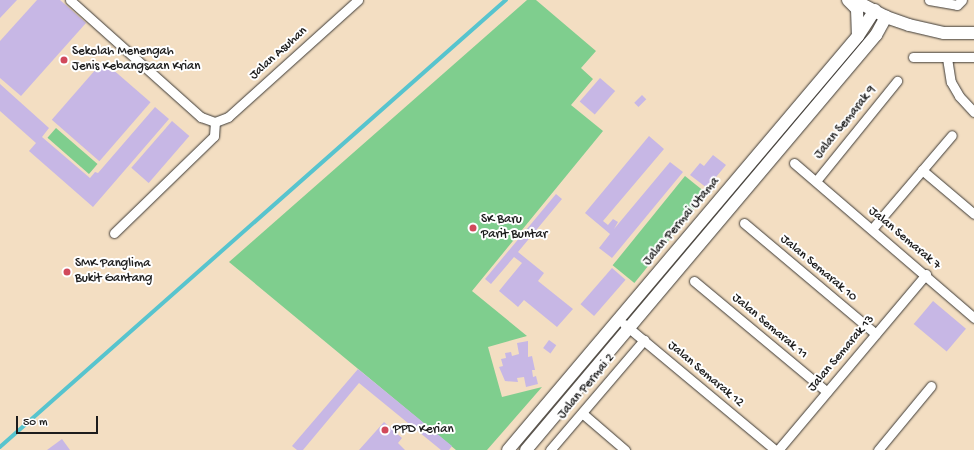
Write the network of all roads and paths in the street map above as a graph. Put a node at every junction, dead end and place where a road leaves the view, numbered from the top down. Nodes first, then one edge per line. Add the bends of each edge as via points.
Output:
1 (70, 0) edge
2 (358, 0) edge
3 (848, 0) edge
4 (854, 0) edge
5 (863, 0) edge
6 (929, 0) edge
7 (959, 2) edge
8 (874, 10) junction
9 (886, 17) junction
10 (974, 33) edge
11 (858, 36) junction
12 (912, 57) dead end
13 (974, 57) edge
14 (947, 58) junction
15 (897, 80) dead end
16 (974, 112) edge
17 (215, 122) junction
18 (952, 135) dead end
19 (794, 164) dead end
20 (922, 170) junction
21 (816, 182) junction
22 (974, 214) edge
23 (744, 224) dead end
24 (872, 229) junction
25 (114, 233) dead end
26 (926, 274) junction
27 (694, 281) dead end
28 (974, 318) edge
29 (618, 319) junction
30 (629, 328) junction
31 (876, 334) junction
32 (644, 340) junction
33 (931, 386) dead end
34 (827, 392) junction
35 (582, 413) junction
36 (508, 450) edge
37 (526, 450) edge
38 (550, 450) edge
39 (625, 450) edge
40 (775, 450) edge
41 (778, 450) edge
42 (878, 450) edge

1 - 17 street via 202,117
2 - 17 street, Jalan Asuhan via 228,117
3 - 11 street via 857,9
4 - 8 street
5 - 8 street
6 - 7 street
8 - 9 street
8 - 11 street, Jalan Permai Utama
9 - 10 street via 944,33
9 - 30 street via 876,35
11 - 29 street, Jalan Permai Utama
12 - 14 street
13 - 14 street
14 - 16 street via 951,82 959,96
15 - 21 street, Jalan Semarak 9
17 - 25 street via 214,136
18 - 20 street
19 - 21 street, Jalan Semarak 7
20 - 22 street
20 - 24 street
21 - 24 street, Jalan Semarak 7
23 - 31 street, Jalan Semarak 10
24 - 26 street, Jalan Semarak 7
26 - 28 street, Jalan Semarak 7
26 - 31 street, Jalan Semarak 13
27 - 34 street, Jalan Semarak 11
29 - 30 street, Jalan Semarak 12
29 - 36 street, Jalan Permai Utama
30 - 32 street, Jalan Semarak 12
30 - 37 street
31 - 34 street, Jalan Semarak 13
32 - 35 street, Jalan Permai 2
32 - 40 street, Jalan Semarak 12
33 - 42 street
34 - 41 street, Jalan Semarak 13
35 - 38 street, Jalan Permai 2
35 - 39 street

